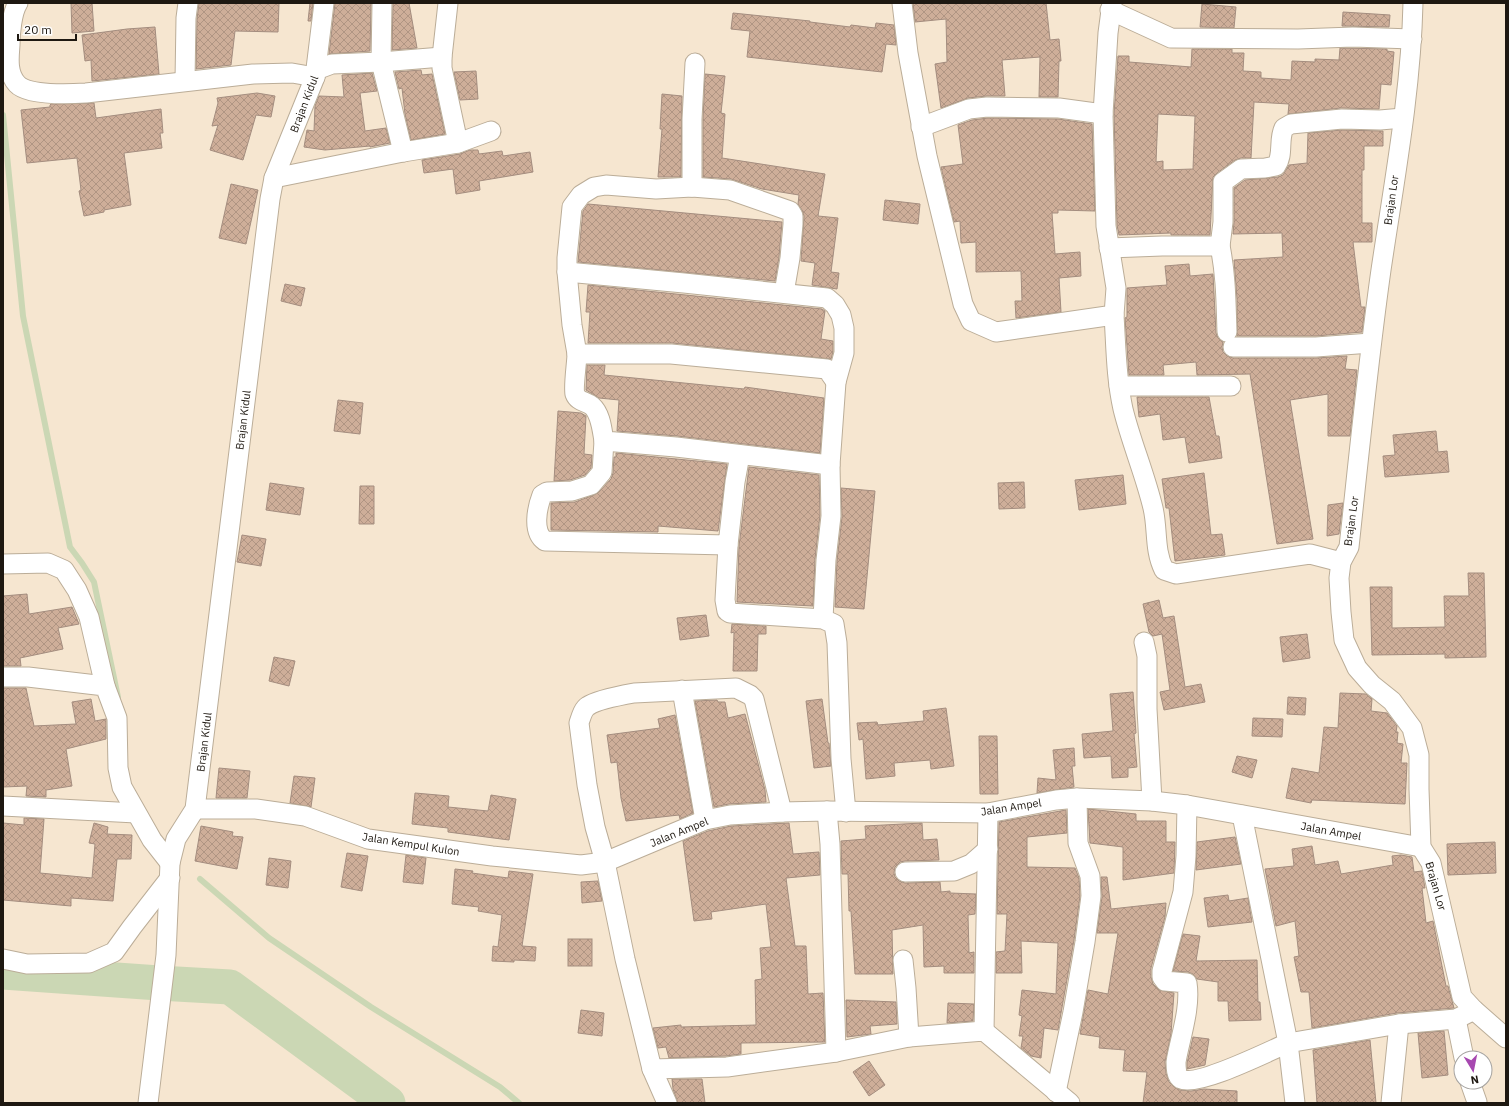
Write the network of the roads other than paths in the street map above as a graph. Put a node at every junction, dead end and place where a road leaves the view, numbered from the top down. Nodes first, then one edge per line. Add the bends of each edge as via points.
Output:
1 (18, 3) edge
2 (188, 3) edge
3 (324, 3) edge
4 (382, 3) edge
5 (448, 3) edge
6 (902, 3) edge
7 (1413, 3) edge
8 (1111, 7) edge
9 (1412, 39) junction
10 (442, 57) junction
11 (381, 62) junction
12 (695, 63) dead end
13 (316, 73) junction
14 (185, 81) junction
15 (1103, 114) junction
16 (1403, 118) junction
17 (921, 127) junction
18 (491, 131) dead end
19 (458, 143) junction
20 (402, 152) junction
21 (274, 178) junction
22 (692, 187) junction
23 (1220, 246) junction
24 (1109, 248) junction
25 (567, 272) junction
26 (784, 293) junction
27 (1114, 315) junction
28 (1370, 344) junction
29 (577, 354) junction
30 (836, 382) junction
31 (1119, 386) junction
32 (1231, 386) dead end
33 (604, 441) junction
34 (740, 455) junction
35 (830, 465) junction
36 (728, 545) junction
37 (1341, 562) junction
38 (3, 564) edge
39 (823, 619) junction
40 (1144, 642) dead end
41 (3, 676) edge
42 (105, 686) junction
43 (682, 690) junction
44 (1076, 798) junction
45 (1152, 801) junction
46 (1187, 805) junction
47 (3, 806) edge
48 (195, 809) junction
49 (827, 811) junction
50 (782, 812) junction
51 (846, 812) junction
52 (136, 813) junction
53 (988, 813) junction
54 (1242, 815) junction
55 (705, 820) junction
56 (1421, 847) junction
57 (988, 849) junction
58 (605, 862) junction
59 (170, 870) junction
60 (905, 872) dead end
61 (3, 959) edge
62 (903, 960) dead end
63 (1474, 1010) junction
64 (1456, 1019) junction
65 (1399, 1024) junction
66 (984, 1031) junction
67 (909, 1038) junction
68 (1506, 1038) edge
69 (1288, 1043) junction
70 (1462, 1050) edge
71 (836, 1052) junction
72 (652, 1069) junction
73 (1473, 1090) edge
74 (1063, 1097) edge
75 (1477, 1102) edge
76 (148, 1103) edge
77 (667, 1103) edge
78 (1295, 1103) edge
79 (1391, 1103) edge

1 - 14 street via 10,32 9,63 17,84 25,89 35,92 86,93
2 - 14 street
3 - 13 street, Brajan Kidul
4 - 11 street
5 - 10 street
6 - 17 street
7 - 9 street, Brajan Lor
8 - 9 street via 1171,38
8 - 15 street
9 - 16 street, Brajan Lor
10 - 11 street
10 - 19 street via 442,68
11 - 13 street via 332,64
11 - 20 street
12 - 22 street
13 - 14 street via 260,74
13 - 21 street, Brajan Kidul
15 - 17 street via 1059,108 988,107 969,109
15 - 24 street via 1106,226
16 - 23 street via 1342,119 1291,124 1284,128 1281,134 1280,160 1276,166 1241,169 1223,182
16 - 28 street, Brajan Lor
17 - 27 street via 945,235 963,304 971,321 996,332
18 - 19 street
19 - 20 street
20 - 21 street
21 - 48 street, Brajan Kidul
22 - 25 street via 656,189 606,185 594,186 580,194 572,207
22 - 26 street via 730,190 790,210 793,224
23 - 24 street
23 - 28 street via 1230,340 1316,347
24 - 27 street via 1116,288
25 - 26 street
25 - 29 street
26 - 30 street via 827,298 841,315 844,352
27 - 31 street
28 - 37 street, Brajan Lor via 1349,547
29 - 30 street via 671,354 827,369
29 - 33 street via 574,393 579,400 595,410 600,420
30 - 35 street
31 - 32 street
31 - 37 street via 1123,409 1150,495 1159,559 1164,570 1176,574 1310,554
33 - 34 street
33 - 36 street via 602,472 591,486 572,491 547,492 542,495 537,526 540,538 545,541
34 - 35 street
34 - 36 street
35 - 39 street via 831,516
36 - 39 street via 725,600 727,611
37 - 56 street, Brajan Lor via 1339,578 1344,640 1357,668 1392,702 1412,728 1419,755
38 - 42 street via 48,563 64,570 77,590 89,617
39 - 51 street via 834,624 837,643 840,759
40 - 45 street via 1147,656
41 - 42 street
42 - 52 street via 117,718 118,768 122,787
43 - 50 street via 736,688 750,694 754,699
43 - 55 street
43 - 58 street via 618,696 587,706 582,714 579,723 587,785
44 - 45 street, Jalan Ampel
44 - 53 street, Jalan Ampel
44 - 74 street via 1078,842 1090,876 1091,896
45 - 46 street, Jalan Ampel
46 - 54 street, Jalan Ampel
46 - 69 street via 1183,892 1162,971 1165,981 1187,983 1187,1004 1176,1064 1178,1075 1181,1079 1194,1080 1212,1075
47 - 52 street
48 - 58 street, Jalan Kempul Kulon via 256,809 304,816 368,839 492,856 581,864
48 - 59 street, Brajan Kidul via 176,839
49 - 50 street, Jalan Ampel
49 - 51 street, Jalan Ampel
49 - 71 street
50 - 55 street, Jalan Ampel via 730,815
51 - 53 street, Jalan Ampel
52 - 59 street
53 - 57 street
54 - 56 street, Jalan Ampel
54 - 69 street
55 - 58 street, Jalan Ampel
56 - 63 street, Brajan Lor via 1431,863 1462,997
57 - 60 street via 971,864 954,871
57 - 66 street
58 - 72 street
59 - 61 street via 114,952 89,963 27,964
59 - 76 street via 166,955
62 - 67 street
63 - 64 street
63 - 68 street, Brajan Lor
64 - 65 street
64 - 70 street
65 - 69 street
65 - 79 street
66 - 67 street
66 - 74 street
67 - 71 street
69 - 78 street
71 - 72 street via 726,1067
72 - 77 street
73 - 75 street

